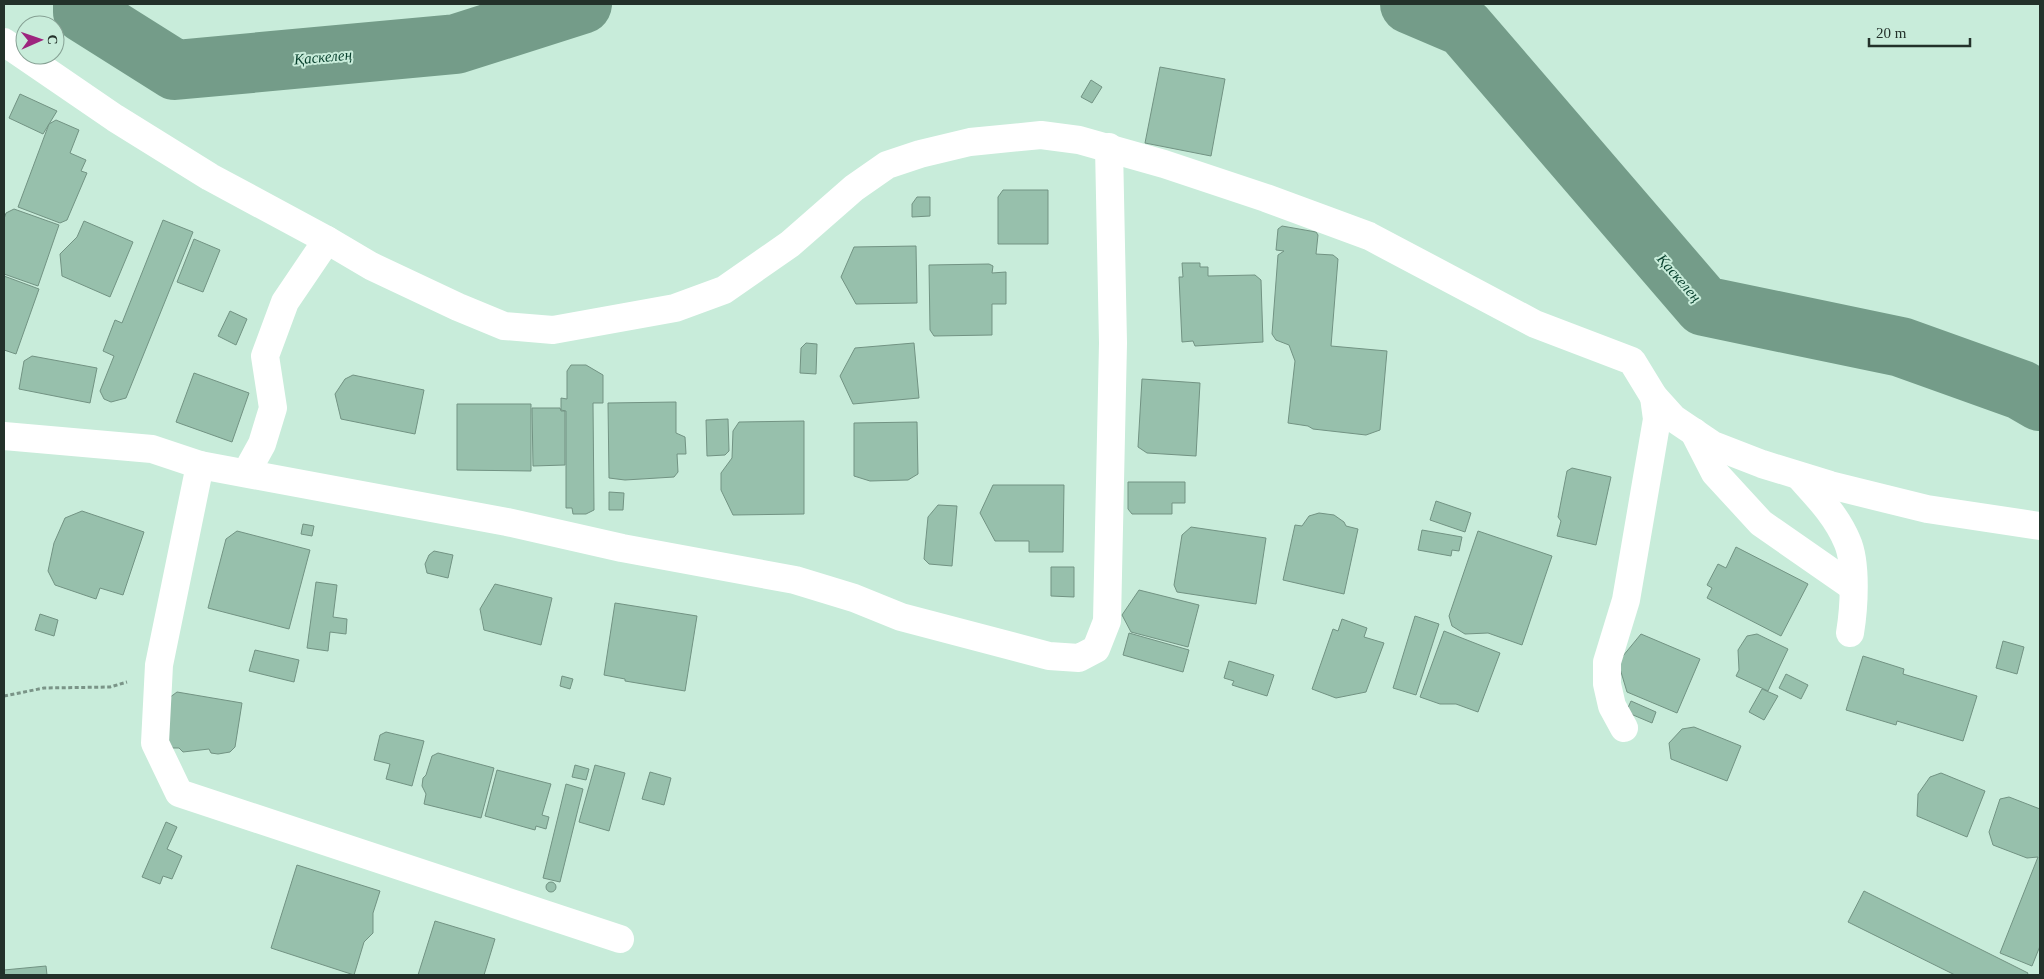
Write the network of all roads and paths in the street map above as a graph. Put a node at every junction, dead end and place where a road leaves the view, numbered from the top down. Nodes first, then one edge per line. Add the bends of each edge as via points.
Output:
1 (4, 42) edge
2 (1109, 147) junction
3 (327, 240) junction
4 (1654, 398) junction
5 (1694, 432) junction
6 (4, 436) edge
7 (200, 465) junction
8 (246, 473) junction
9 (1798, 475) junction
10 (2040, 526) edge
11 (1854, 587) junction
12 (1850, 633) dead end
13 (159, 665) junction
14 (4, 696) edge
15 (1624, 728) dead end
16 (620, 939) dead end

1 - 3 street via 115,118 202,172
2 - 3 street via 1041,135 970,142 920,154 887,165 854,188 790,244 724,290 675,308 553,330 504,326 371,266
2 - 4 street via 1266,198 1369,236 1535,324 1632,361
2 - 8 street via 1113,343 1107,621 1096,649 1078,658 1049,656 901,617 795,580
3 - 8 street via 285,302 265,356 273,408 262,444
4 - 5 street
4 - 15 street via 1657,419 1626,600 1607,662 1610,699
5 - 9 street via 1712,445
5 - 11 street via 1715,474 1761,523
6 - 7 street via 152,449
7 - 8 street
7 - 13 street
9 - 10 street via 1927,509
9 - 11 street via 1829,509 1848,542
11 - 12 street
13 - 14 path via 132,680 110,687 44,688
13 - 16 street via 155,743 179,793

